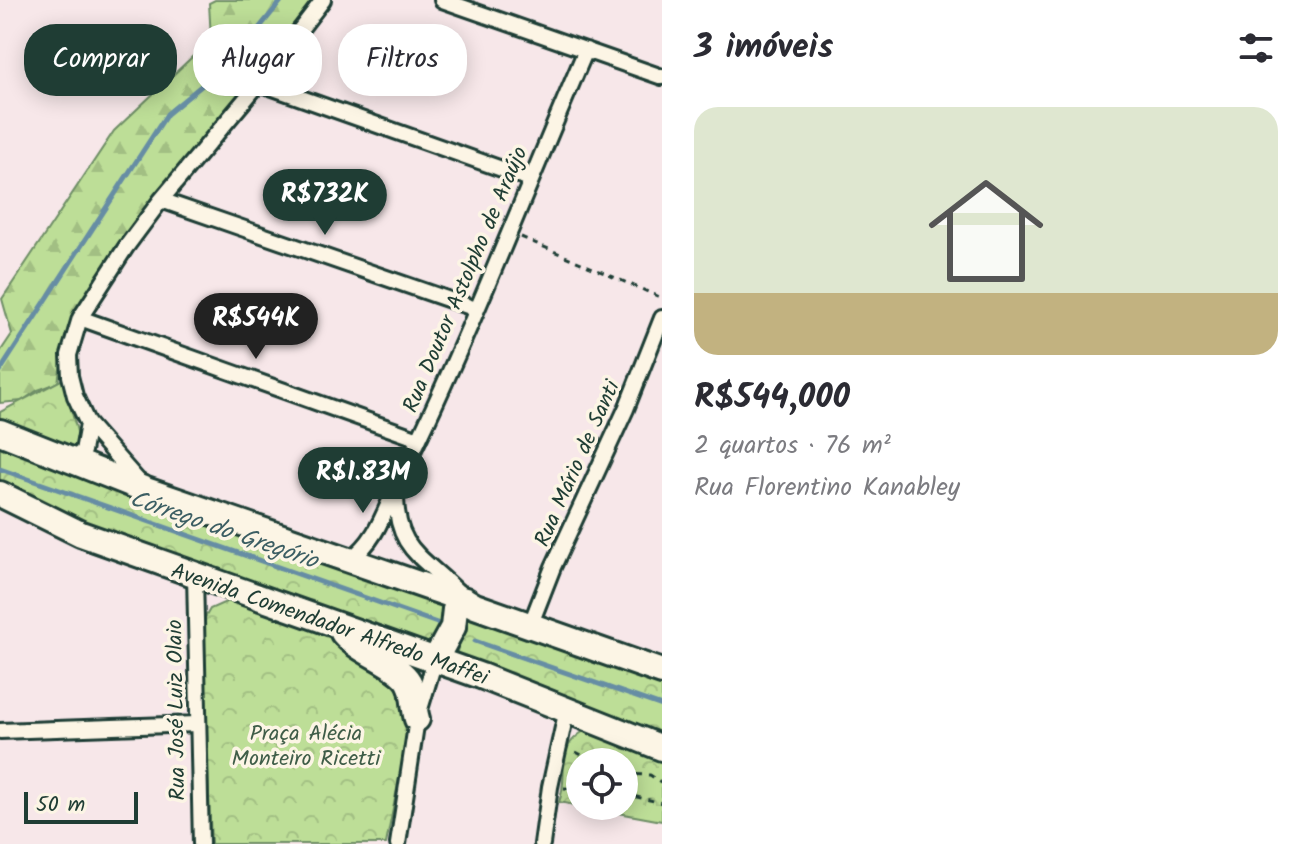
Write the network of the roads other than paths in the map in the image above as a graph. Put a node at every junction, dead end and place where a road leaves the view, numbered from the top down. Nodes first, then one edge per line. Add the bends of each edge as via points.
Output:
1 (323, 0) edge
2 (442, 0) edge
3 (304, 24) edge
4 (586, 50) junction
5 (662, 77) edge
6 (248, 96) edge
7 (296, 96) edge
8 (530, 179) junction
9 (161, 200) junction
10 (476, 309) junction
11 (80, 318) junction
12 (662, 318) edge
13 (88, 424) junction
14 (0, 432) edge
15 (419, 439) junction
16 (71, 461) junction
17 (396, 486) junction
18 (146, 490) junction
19 (0, 494) edge
20 (349, 560) junction
21 (195, 575) junction
22 (465, 600) junction
23 (337, 625) junction
24 (530, 626) junction
25 (435, 660) junction
26 (662, 672) edge
27 (567, 709) junction
28 (417, 719) junction
29 (197, 724) junction
30 (0, 731) edge
31 (662, 748) edge
32 (201, 844) edge
33 (398, 844) edge
34 (542, 844) edge

1 - 3 street
2 - 4 street
4 - 5 street
4 - 8 street, Rua Doutor Astolpho de Araújo
6 - 9 street
7 - 8 street
8 - 10 street, Rua Doutor Astolpho de Araújo
9 - 10 street
9 - 11 street
10 - 15 street, Rua Doutor Astolpho de Araújo
11 - 13 street via 69,366
11 - 15 street
12 - 24 street, Rua Mário de Santi
13 - 16 street via 83,451
13 - 18 street
14 - 16 main road
15 - 17 street, Rua Doutor Astolpho de Araújo
16 - 18 main road
17 - 20 street, Rua Doutor Astolpho de Araújo via 370,542
17 - 22 street via 400,531
18 - 20 main road
19 - 21 main road, Avenida Comendador Alfredo Maffei via 81,534
20 - 22 main road
21 - 23 main road, Avenida Comendador Alfredo Maffei
21 - 29 street, Rua José Luiz Olaio
22 - 24 main road
22 - 25 main road via 455,609 453,627
23 - 25 main road, Avenida Comendador Alfredo Maffei
23 - 28 main road via 357,647 402,672 411,687
24 - 26 main road
25 - 27 main road, Avenida Comendador Alfredo Maffei
25 - 28 street
27 - 31 main road, Avenida Comendador Alfredo Maffei
27 - 34 street
28 - 33 street
29 - 30 street
29 - 32 street, Rua José Luiz Olaio

